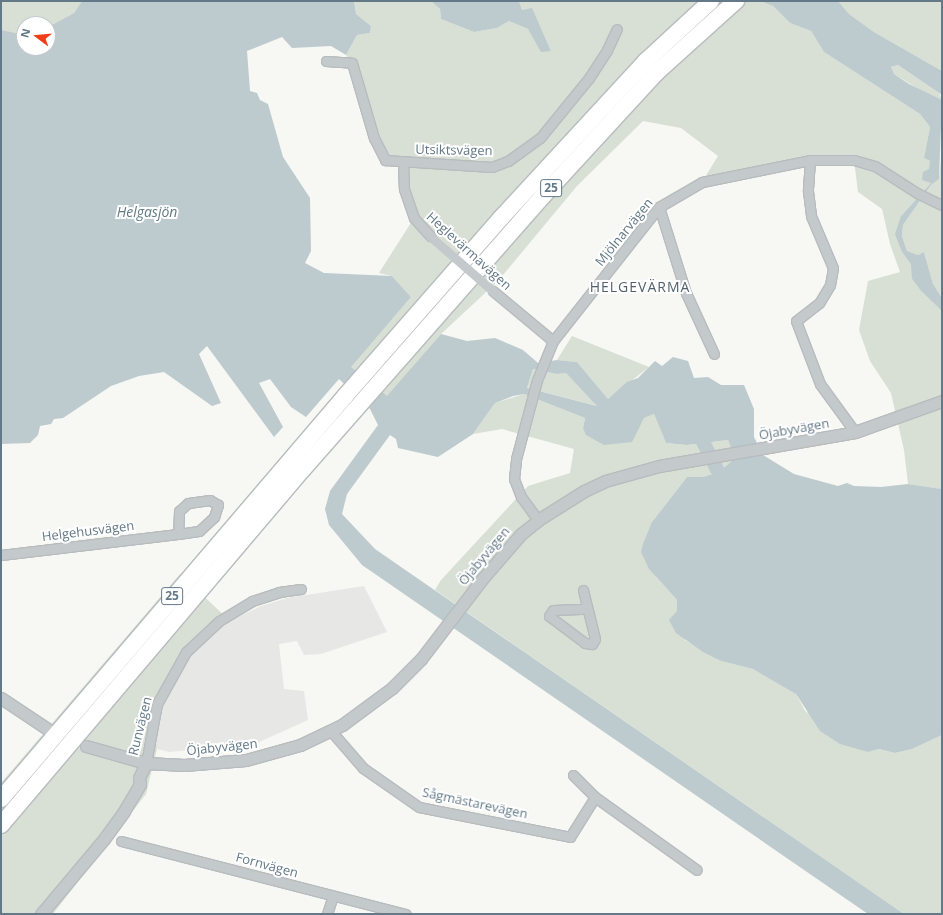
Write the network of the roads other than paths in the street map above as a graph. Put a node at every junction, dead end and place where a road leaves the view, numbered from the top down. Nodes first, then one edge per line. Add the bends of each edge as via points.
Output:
1 (705, 1) edge
2 (711, 1) edge
3 (734, 3) edge
4 (681, 27) junction
5 (617, 29) dead end
6 (326, 60) dead end
7 (810, 160) junction
8 (403, 162) junction
9 (942, 205) edge
10 (659, 207) junction
11 (553, 341) junction
12 (714, 354) dead end
13 (942, 402) edge
14 (855, 432) junction
15 (538, 520) junction
16 (178, 534) junction
17 (1, 555) edge
18 (302, 589) dead end
19 (583, 590) dead end
20 (587, 609) junction
21 (1, 698) edge
22 (49, 730) dead end
23 (331, 731) junction
24 (86, 746) dead end
25 (146, 763) junction
26 (573, 775) dead end
27 (595, 797) junction
28 (1, 799) edge
29 (1, 825) edge
30 (121, 841) dead end
31 (697, 870) dead end
32 (333, 896) junction
33 (41, 914) edge
34 (327, 914) edge
35 (406, 914) edge

1 - 4 highway, 25
2 - 4 highway
3 - 29 highway, 25 via 656,73 609,124 359,405
4 - 28 highway, 25 via 596,113 367,370
5 - 8 street, Utsiktsvägen via 608,50 589,78 540,138 508,161 492,166
6 - 8 street via 352,63 374,138 385,160
7 - 9 street, Mjölnarvägen via 854,160 875,166 917,193
7 - 10 street, Mjölnarvägen via 702,182
7 - 14 street via 808,191 811,216 833,268 830,285 820,303 796,321 820,384
8 - 11 street, Heglevärmavägen, bridge via 404,189 414,218 431,237
10 - 11 street, Mjölnarvägen
10 - 12 street via 686,293
11 - 15 street, Mjölnarvägen via 535,386 516,459 514,479 521,497
13 - 14 street, Öjabyvägen
14 - 15 street, Öjabyvägen via 659,466 605,481
15 - 23 street, Öjabyvägen via 504,552 416,664 365,710
16 - 16 street, Helgehusvägen via 179,511 188,503 210,500 218,505 214,517 200,531
16 - 17 street, Helgehusvägen
18 - 25 street, Runvägen via 279,592 252,601 220,621 186,652 157,704
19 - 20 street
20 - 20 street via 595,639 592,644 585,643 549,616 553,610
21 - 22 street
23 - 25 street, Öjabyvägen via 284,751 246,760 184,765
23 - 27 street, Sågmästarevägen via 363,768 419,807 570,837
24 - 25 street, Öjabyvägen
25 - 33 street, Runvägen via 139,778 140,784 124,811
26 - 27 street
27 - 31 street
30 - 32 street, Fornvägen
32 - 34 street
32 - 35 street, Fornvägen

